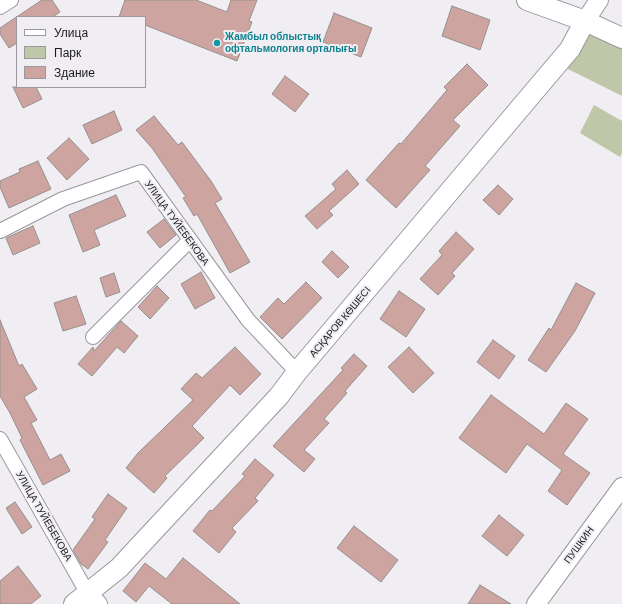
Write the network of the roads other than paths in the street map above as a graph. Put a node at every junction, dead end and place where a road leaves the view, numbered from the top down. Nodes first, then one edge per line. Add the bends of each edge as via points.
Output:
1 (11, 0) edge
2 (527, 0) edge
3 (600, 0) edge
4 (0, 7) edge
5 (585, 21) junction
6 (622, 38) edge
7 (0, 231) edge
8 (190, 240) junction
9 (93, 337) dead end
10 (297, 372) junction
11 (0, 439) edge
12 (4, 457) edge
13 (622, 487) edge
14 (86, 601) edge
15 (536, 604) edge

1 - 4 street
2 - 5 main road
3 - 5 street
5 - 6 main road
5 - 10 main road, АСҚАРОВ КӨШЕСІ via 570,49
7 - 8 street, УЛИЦА ТУЙЕБЕКОВА via 63,199 141,172
8 - 9 street
8 - 10 street, УЛИЦА ТУЙЕБЕКОВА via 248,320
10 - 14 main road, АСҚАРОВ КӨШЕСІ via 279,396
11 - 12 street, УЛИЦА ТУЙЕБЕКОВА
12 - 14 street, УЛИЦА ТУЙЕБЕКОВА
13 - 15 street, ПУШКИН

